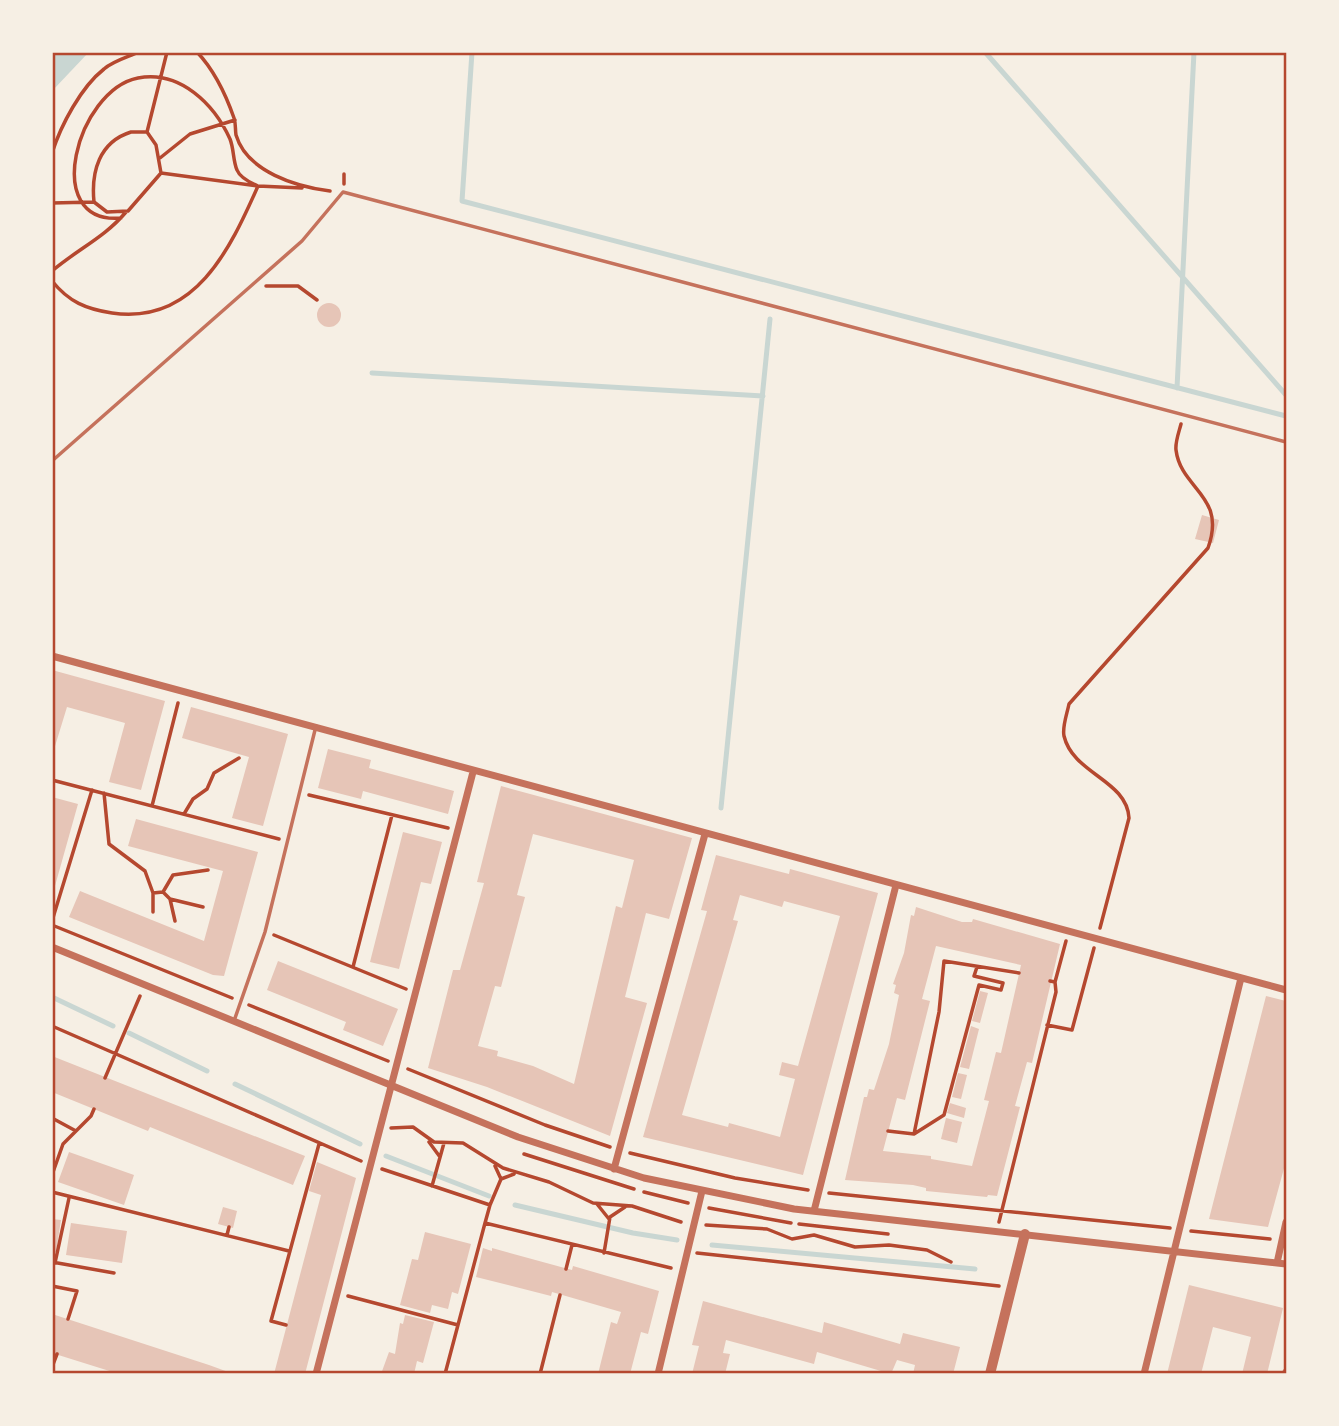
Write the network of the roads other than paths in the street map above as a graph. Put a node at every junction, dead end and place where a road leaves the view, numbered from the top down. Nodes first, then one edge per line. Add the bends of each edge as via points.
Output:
1 (1286, 442) edge
2 (52, 461) edge
3 (52, 656) edge
4 (316, 726) junction
5 (473, 772) junction
6 (705, 834) junction
7 (897, 885) junction
8 (52, 947) edge
9 (1241, 978) junction
10 (1286, 990) edge
11 (233, 1021) junction
12 (391, 1085) junction
13 (614, 1170) junction
14 (702, 1191) junction
15 (814, 1211) junction
16 (1286, 1222) edge
17 (1025, 1234) junction
18 (1175, 1252) junction
19 (1277, 1263) junction
20 (1286, 1264) edge
21 (316, 1374) edge
22 (658, 1374) edge
23 (990, 1374) edge
24 (1144, 1374) edge

1 - 2 lane via 343,192 302,241
3 - 4 street
4 - 5 street
4 - 11 lane via 265,932
5 - 6 street
5 - 12 street
6 - 7 street
6 - 13 street
7 - 9 street
7 - 15 street
8 - 11 street
9 - 10 street
9 - 18 street
11 - 12 street
12 - 13 street
12 - 21 street
13 - 14 street
14 - 15 street
14 - 22 street
15 - 17 street
16 - 19 street
17 - 18 street
17 - 23 street
18 - 19 street
18 - 24 street
19 - 20 street

